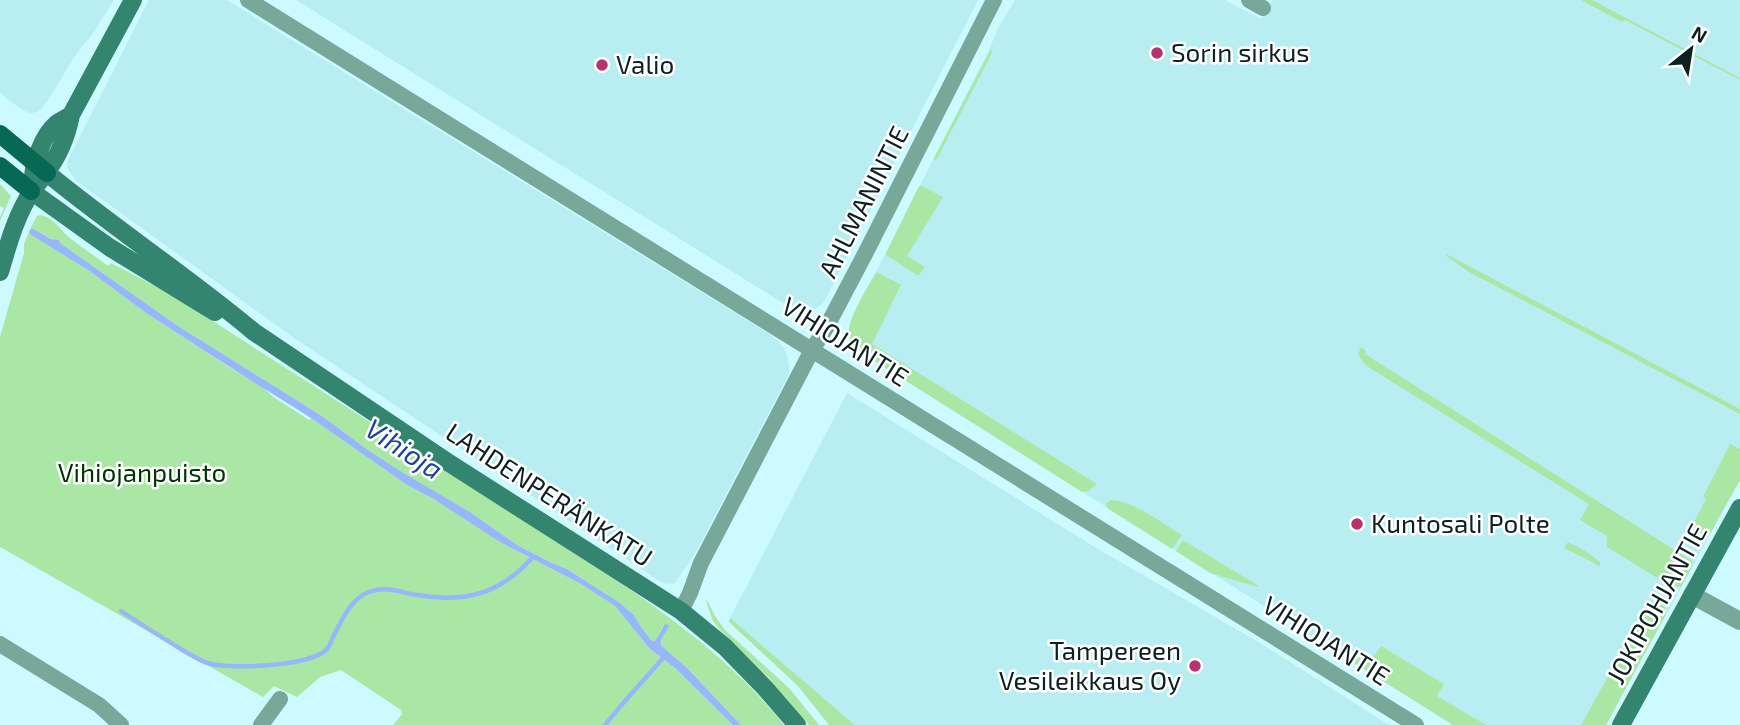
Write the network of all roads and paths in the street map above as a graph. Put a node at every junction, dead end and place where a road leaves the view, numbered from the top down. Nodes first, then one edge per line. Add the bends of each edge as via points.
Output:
1 (133, 0) edge
2 (248, 0) edge
3 (994, 0) edge
4 (0, 134) edge
5 (0, 166) edge
6 (40, 168) junction
7 (31, 191) junction
8 (0, 272) edge
9 (254, 331) junction
10 (812, 350) junction
11 (1740, 508) edge
12 (1692, 595) junction
13 (681, 611) junction
14 (1740, 621) edge
15 (0, 644) edge
16 (280, 699) dead end
17 (121, 725) edge
18 (261, 725) edge
19 (797, 725) edge
20 (1416, 725) edge
21 (1621, 725) edge

1 - 6 main road via 71,115 52,129
2 - 10 street, VIHIOJANTIE
3 - 10 street, AHLMANINTIE
4 - 6 main road, LAHDENPERÄNKATU
5 - 7 main road, LAHDENPERÄNKATU
6 - 7 main road
6 - 9 main road, LAHDENPERÄNKATU
7 - 8 main road
7 - 9 main road, LAHDENPERÄNKATU via 147,271
9 - 13 main road, LAHDENPERÄNKATU
10 - 13 street, AHLMANINTIE via 701,563
10 - 20 street, VIHIOJANTIE
11 - 12 main road, JOKIPOHJANTIE
12 - 14 street
12 - 21 main road, JOKIPOHJANTIE
13 - 19 main road, LAHDENPERÄNKATU via 724,647
15 - 17 street via 99,705
16 - 18 street

